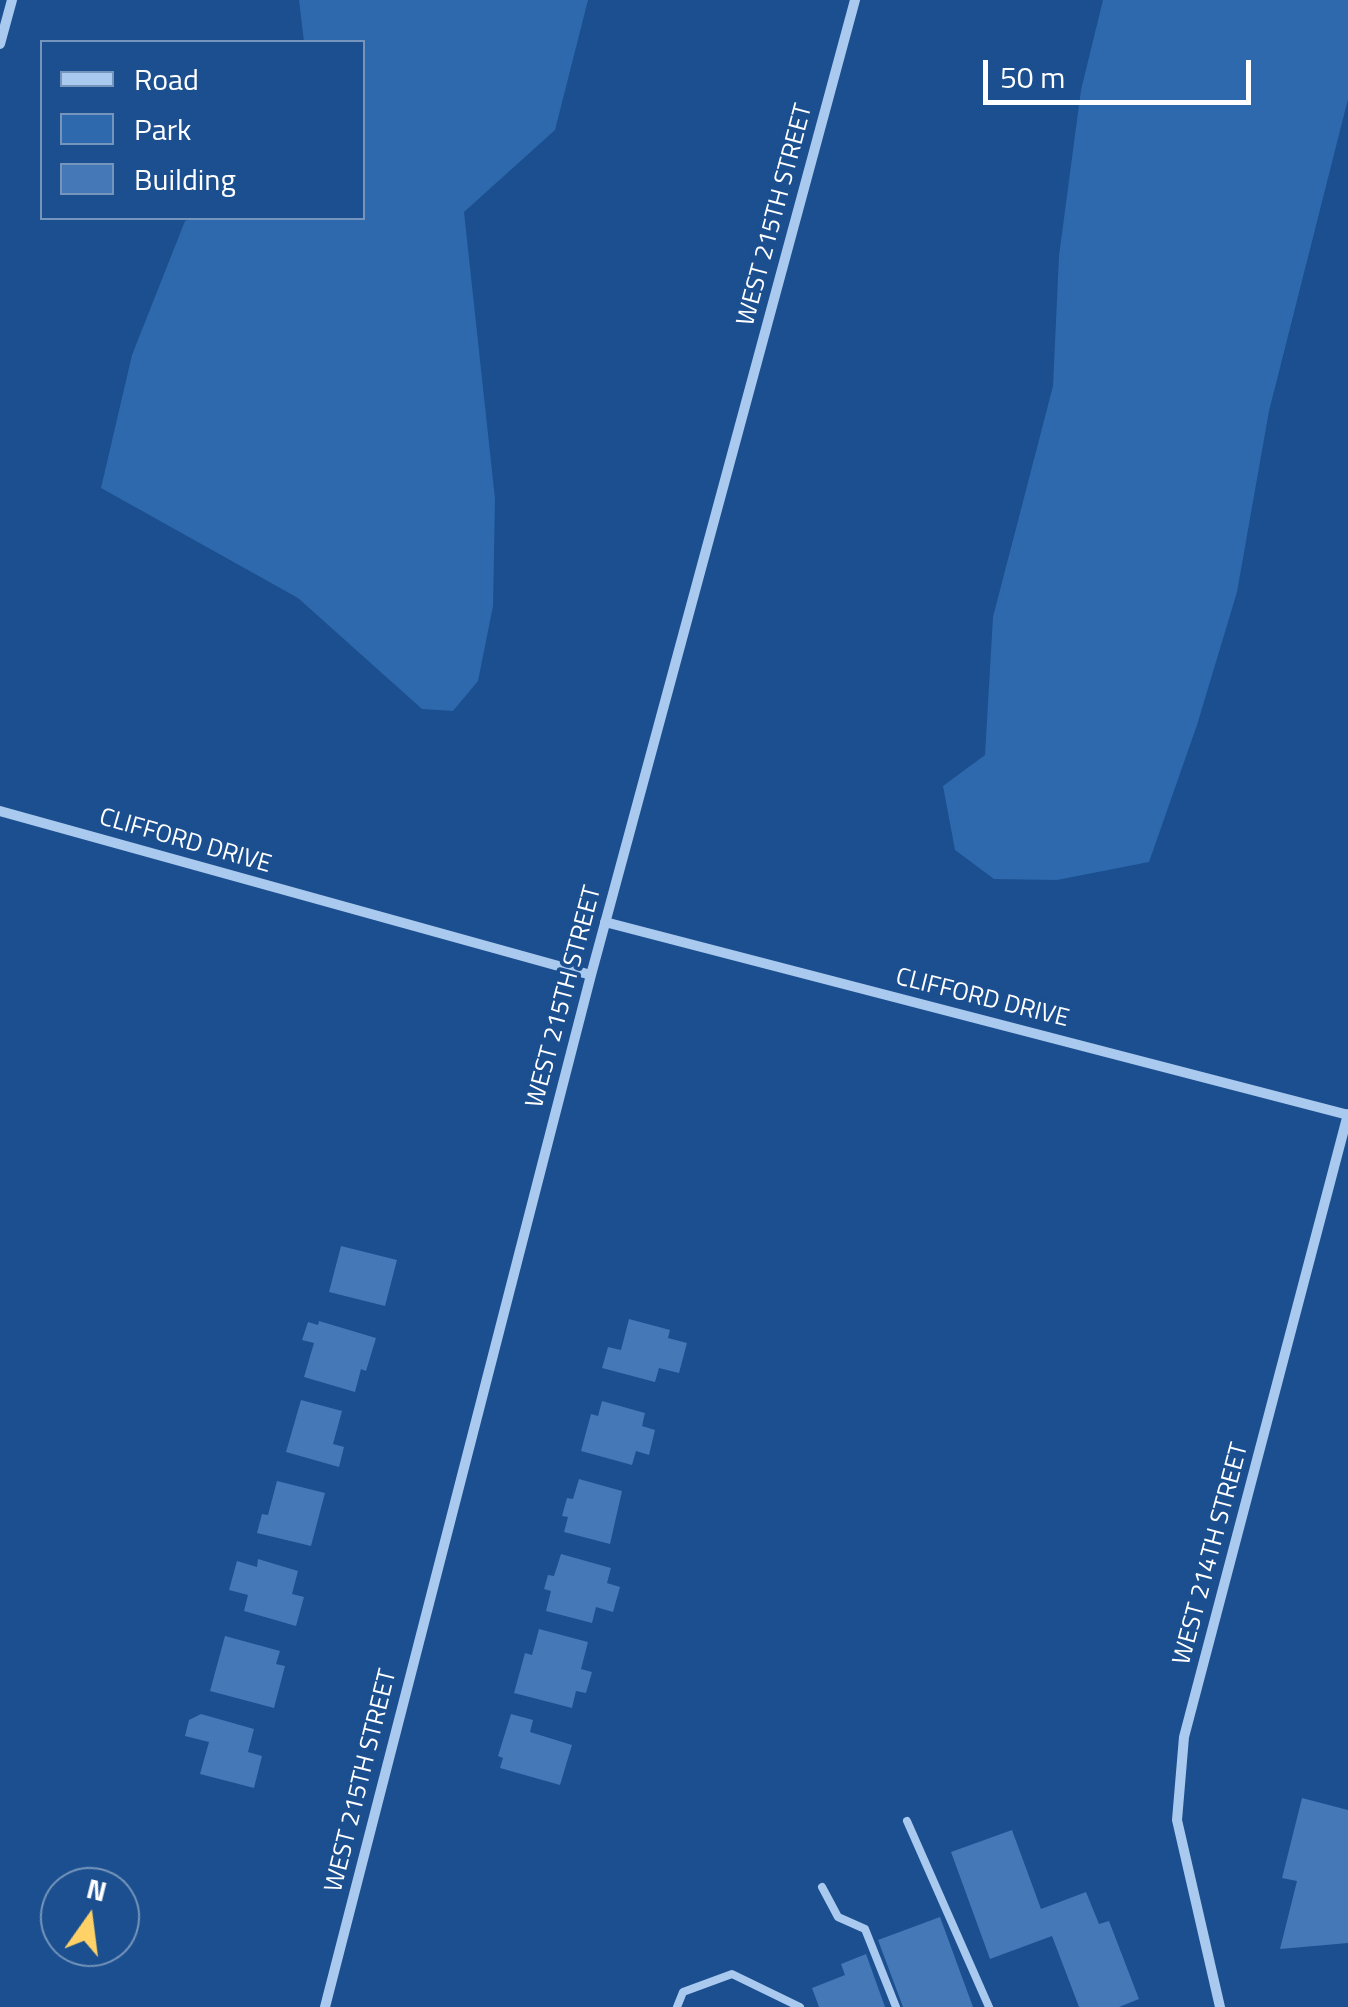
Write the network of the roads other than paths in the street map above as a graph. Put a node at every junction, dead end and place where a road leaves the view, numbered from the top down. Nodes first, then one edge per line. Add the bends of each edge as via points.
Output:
1 (12, 0) edge
2 (855, 0) edge
3 (0, 44) edge
4 (0, 811) edge
5 (605, 922) junction
6 (590, 975) junction
7 (1348, 1114) edge
8 (907, 1822) dead end
9 (822, 1887) dead end
10 (324, 2007) edge
11 (677, 2007) edge
12 (800, 2007) edge
13 (896, 2007) edge
14 (989, 2007) edge
15 (1220, 2007) edge

1 - 3 street
2 - 5 street, WEST 215TH STREET
4 - 6 street, CLIFFORD DRIVE
5 - 6 street, WEST 215TH STREET
5 - 7 street, CLIFFORD DRIVE
6 - 10 street, WEST 215TH STREET
7 - 15 street, WEST 214TH STREET via 1184,1737 1176,1820
8 - 14 lane
9 - 13 lane via 838,1918 865,1928
11 - 12 lane via 683,1992 732,1974

